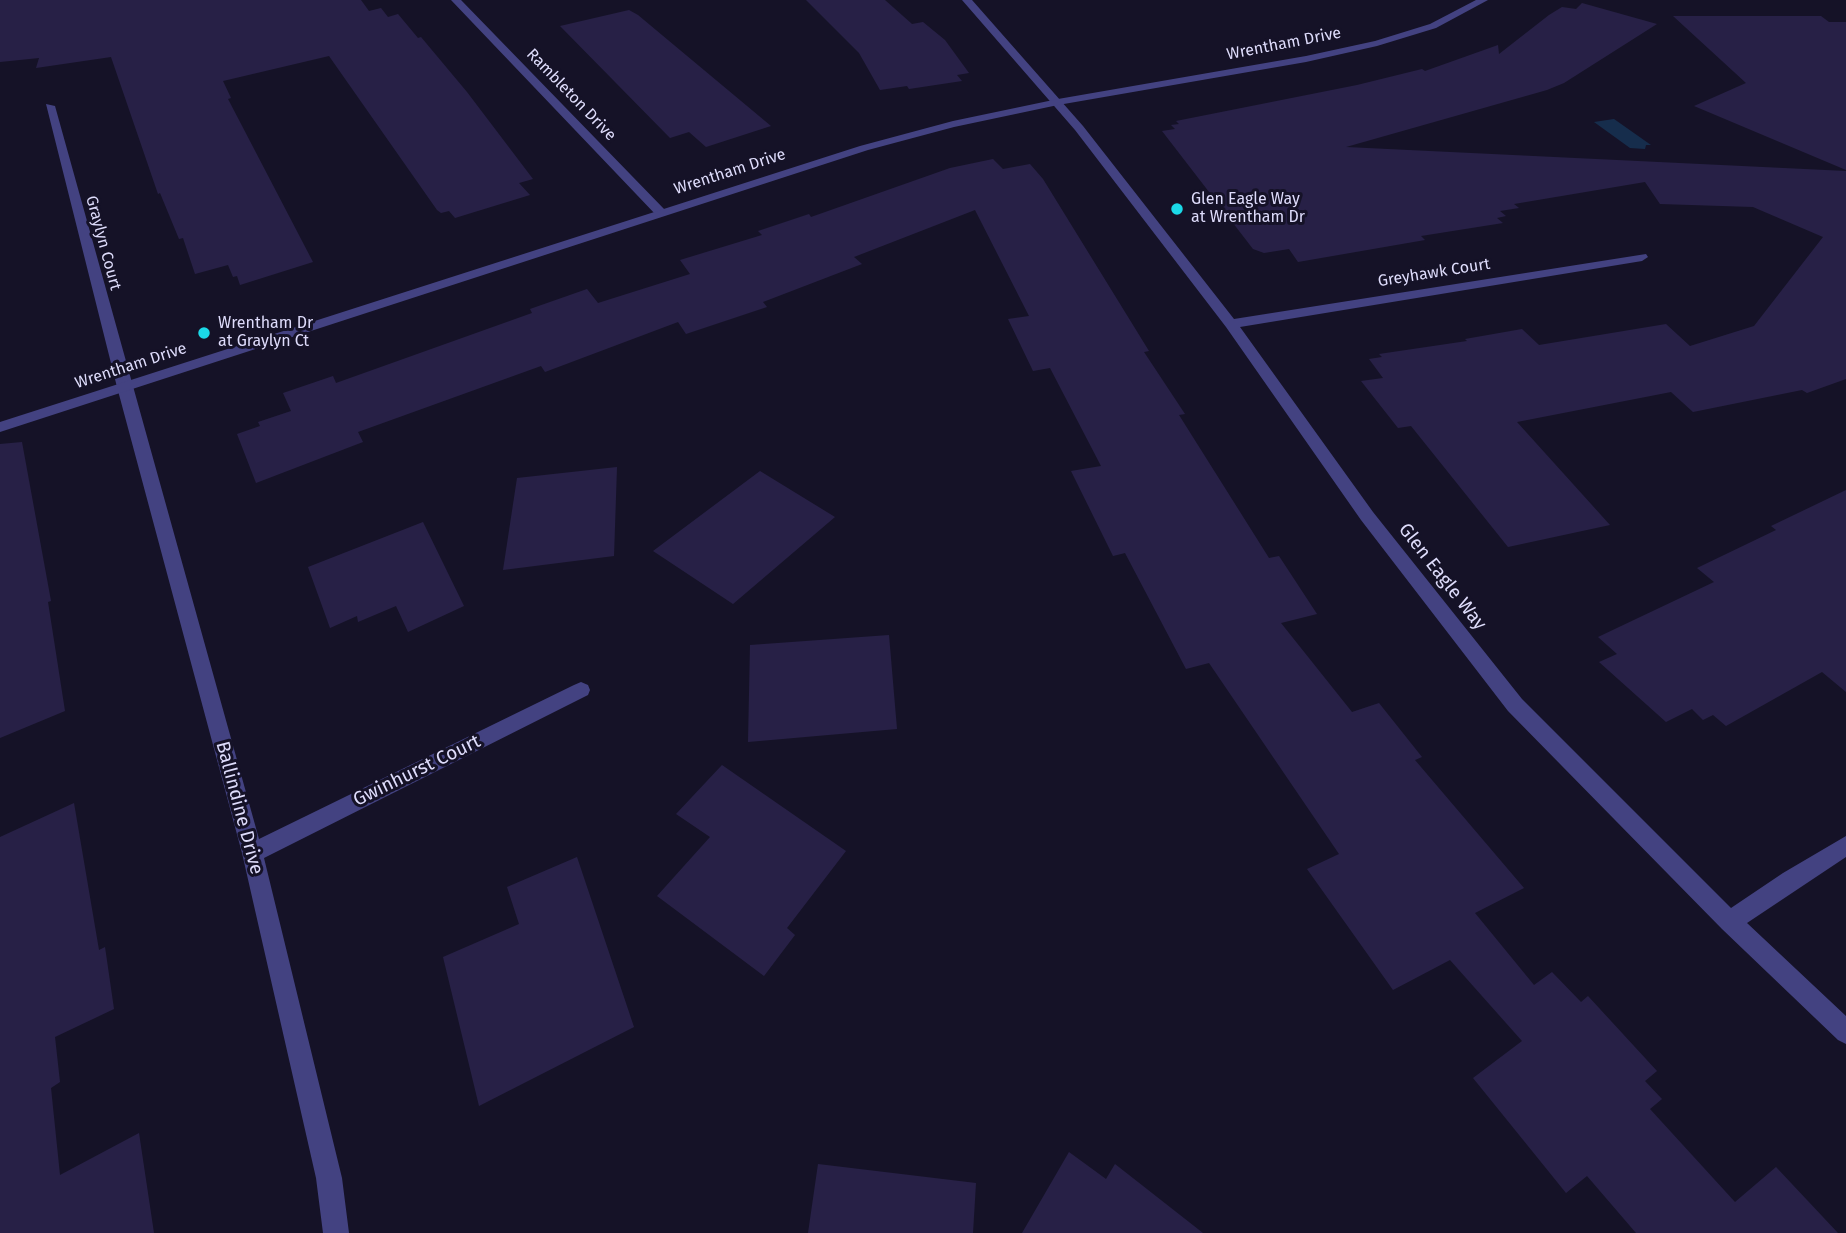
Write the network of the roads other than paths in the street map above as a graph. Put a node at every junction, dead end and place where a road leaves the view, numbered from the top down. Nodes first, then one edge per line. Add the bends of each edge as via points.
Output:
1 (456, 0) edge
2 (967, 0) edge
3 (1483, 0) edge
4 (1058, 102) junction
5 (50, 106) dead end
6 (662, 213) junction
7 (1642, 257) dead end
8 (1231, 324) junction
9 (124, 387) junction
10 (0, 427) edge
11 (581, 690) dead end
12 (1846, 846) edge
13 (252, 853) junction
14 (1730, 922) junction
15 (1846, 1032) edge
16 (335, 1233) edge

1 - 6 street, Rambleton Drive
2 - 4 street, Glen Eagle Way
3 - 4 street, Wrentham Drive via 1433,26 1377,43
4 - 6 street, Wrentham Drive via 864,148
4 - 8 street, Glen Eagle Way
5 - 9 street, Graylyn Court
6 - 9 street, Wrentham Drive
7 - 8 street, Greyhawk Court
8 - 14 street, Glen Eagle Way via 1367,516 1515,705
9 - 10 street, Wrentham Drive
9 - 13 street, Ballindine Drive
11 - 13 street, Gwinhurst Court
12 - 14 street
13 - 16 street, Ballindine Drive via 329,1178
14 - 15 street, Glen Eagle Way

